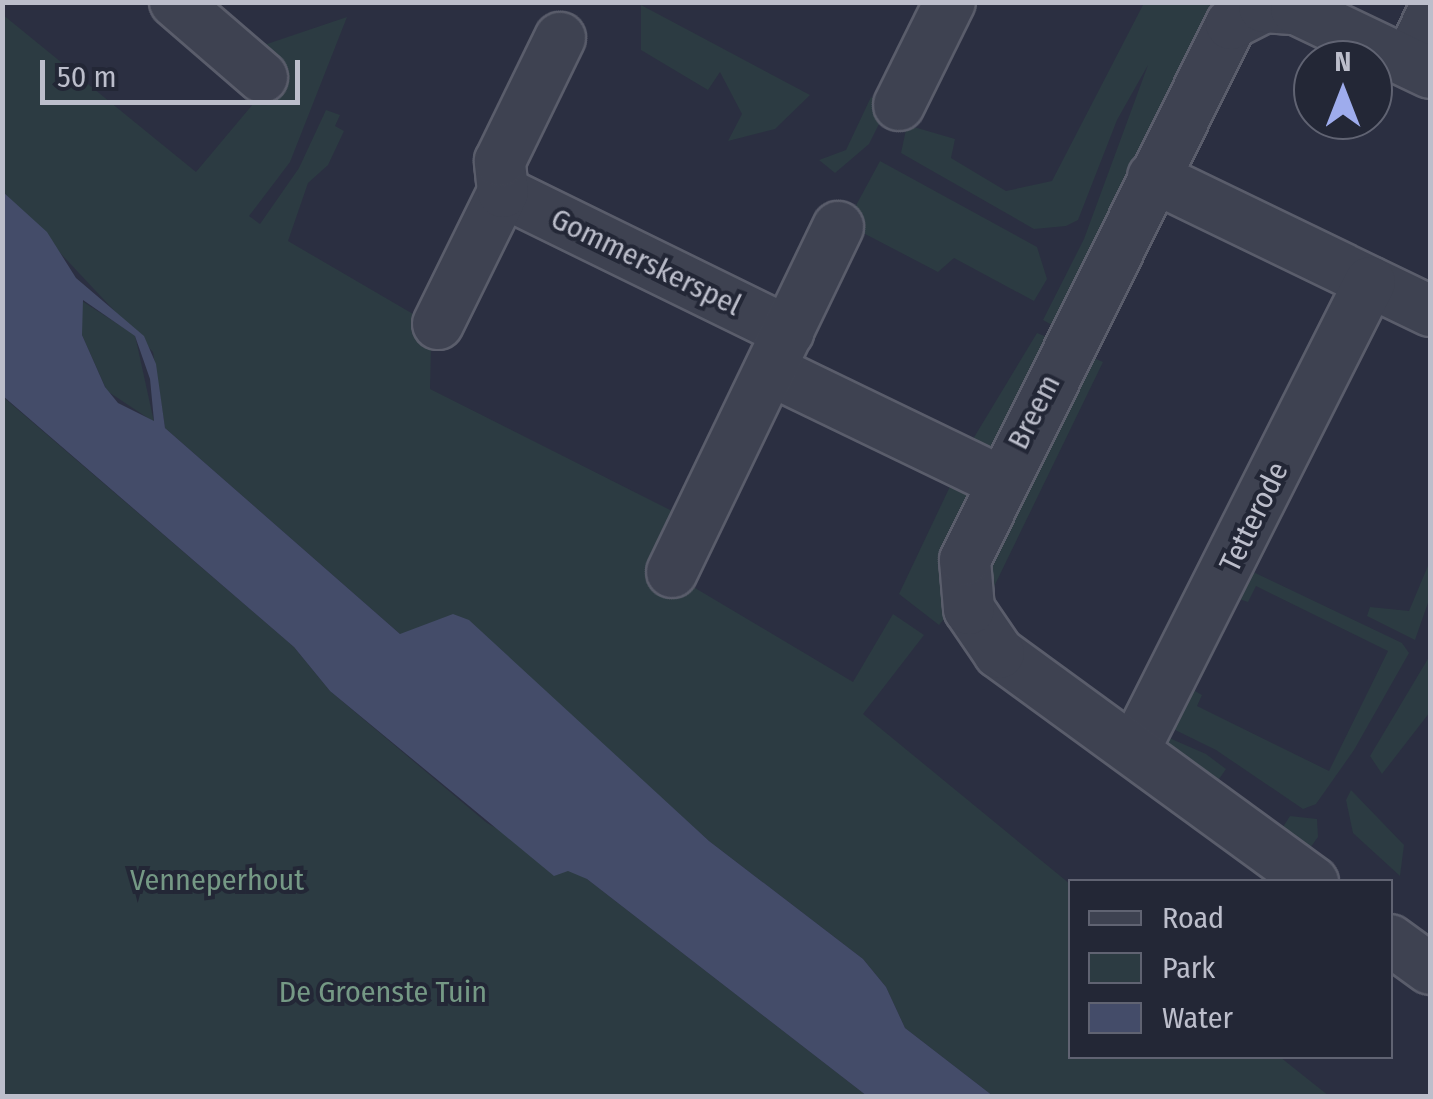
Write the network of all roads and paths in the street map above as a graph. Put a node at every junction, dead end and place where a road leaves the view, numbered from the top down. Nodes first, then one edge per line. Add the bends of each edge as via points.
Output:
1 (174, 2) edge
2 (950, 2) edge
3 (1430, 18) edge
4 (560, 38) dead end
5 (1420, 68) edge
6 (262, 77) dead end
7 (899, 105) dead end
8 (1153, 177) junction
9 (503, 192) junction
10 (838, 227) dead end
11 (1370, 282) junction
12 (1430, 311) edge
13 (438, 324) dead end
14 (779, 351) junction
15 (1000, 481) junction
16 (672, 572) dead end
17 (1134, 750) junction
18 (1309, 879) edge
19 (1393, 942) edge
20 (1430, 970) edge

1 - 6 street
2 - 7 street
3 - 5 street
4 - 9 street via 500,161
5 - 8 street, Breem via 1296,9 1250,10 1224,34
8 - 11 street
8 - 15 street, Breem
9 - 13 street
9 - 14 street, Gommerskerspel
10 - 14 street
11 - 12 street
11 - 17 street, Tetterode
14 - 15 street, Gommerskerspel
14 - 16 street
15 - 17 street, Breem via 965,560 965,595 974,621 999,653
17 - 18 street, Breem
19 - 20 street

